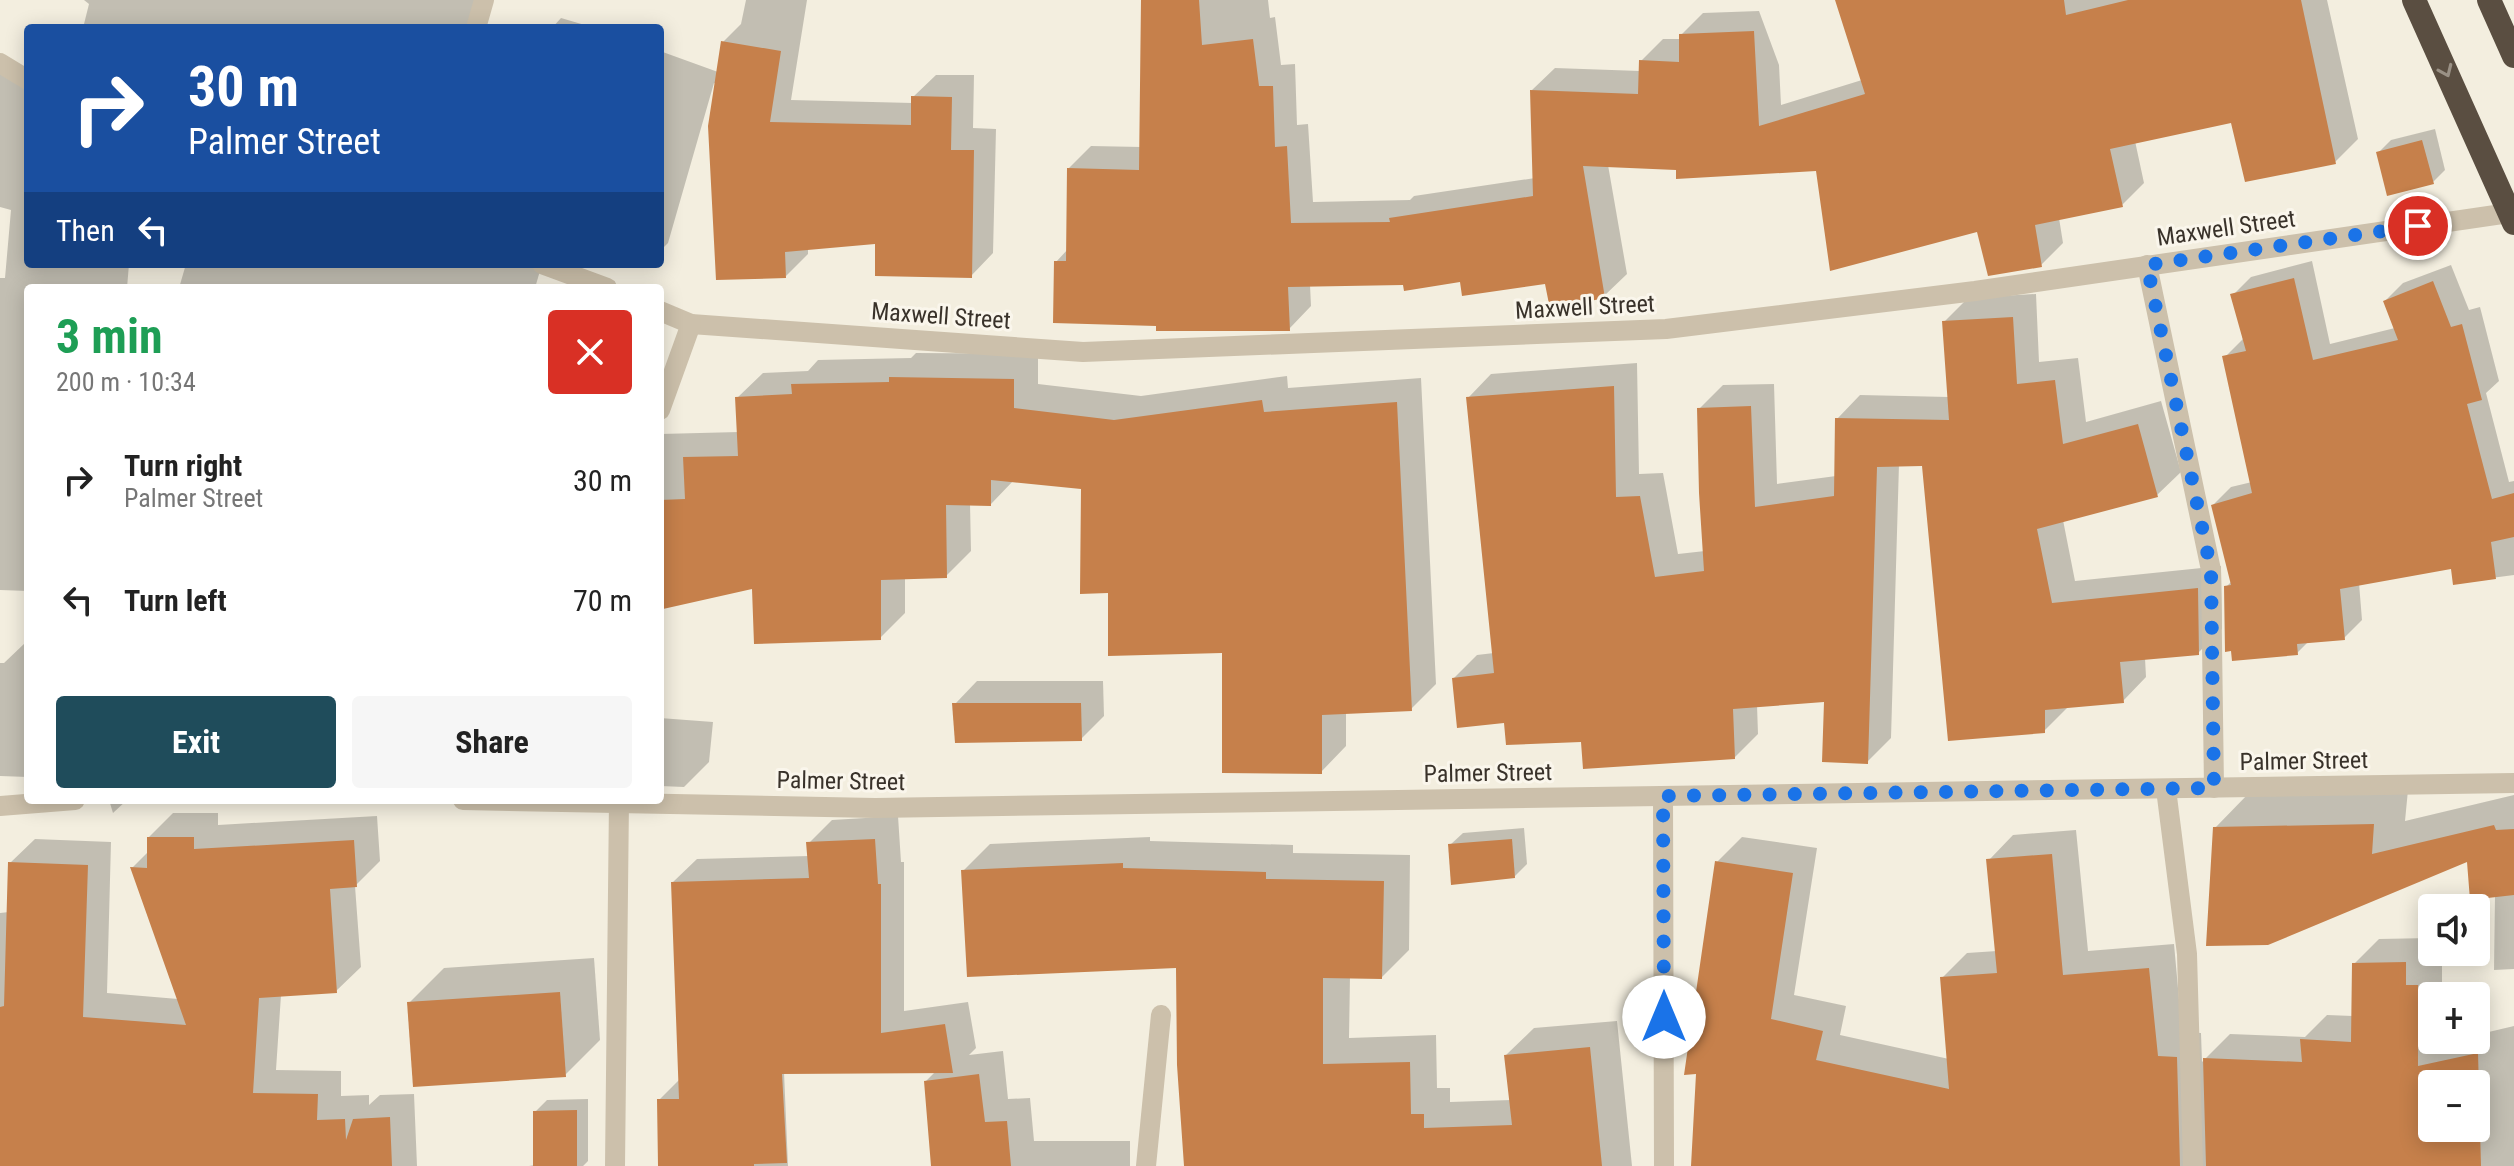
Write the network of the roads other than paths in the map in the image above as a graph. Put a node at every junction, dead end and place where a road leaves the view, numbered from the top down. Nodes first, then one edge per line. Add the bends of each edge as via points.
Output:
1 (484, 0) edge
2 (2414, 0) edge
3 (2489, 0) edge
4 (477, 24) edge
5 (2514, 56) edge
6 (0, 63) edge
7 (24, 78) edge
8 (2512, 218) edge
9 (2147, 265) junction
10 (553, 268) edge
11 (596, 284) edge
12 (664, 313) edge
13 (691, 324) junction
14 (664, 399) edge
15 (2514, 783) edge
16 (2214, 788) junction
17 (2166, 789) junction
18 (1663, 796) junction
19 (664, 803) edge
20 (25, 804) edge
21 (619, 804) edge
22 (0, 806) edge
23 (1161, 1015) dead end
24 (615, 1166) edge
25 (1146, 1166) edge
26 (1664, 1166) edge
27 (2193, 1166) edge

1 - 4 street
2 -> 8 highway
3 - 5 highway
6 - 7 street
8 - 9 street, Maxwell Street
9 - 13 street, Maxwell Street via 1666,329 1440,340 1083,352
9 - 16 street via 2211,570
10 - 11 street
12 - 13 street, Maxwell Street
13 - 14 street
15 - 16 street, Palmer Street
16 - 17 street, Palmer Street
17 - 18 street, Palmer Street
17 - 27 street via 2187,954
18 - 19 street, Palmer Street via 875,808
18 - 26 street
20 - 22 street
21 - 24 street
23 - 25 street

